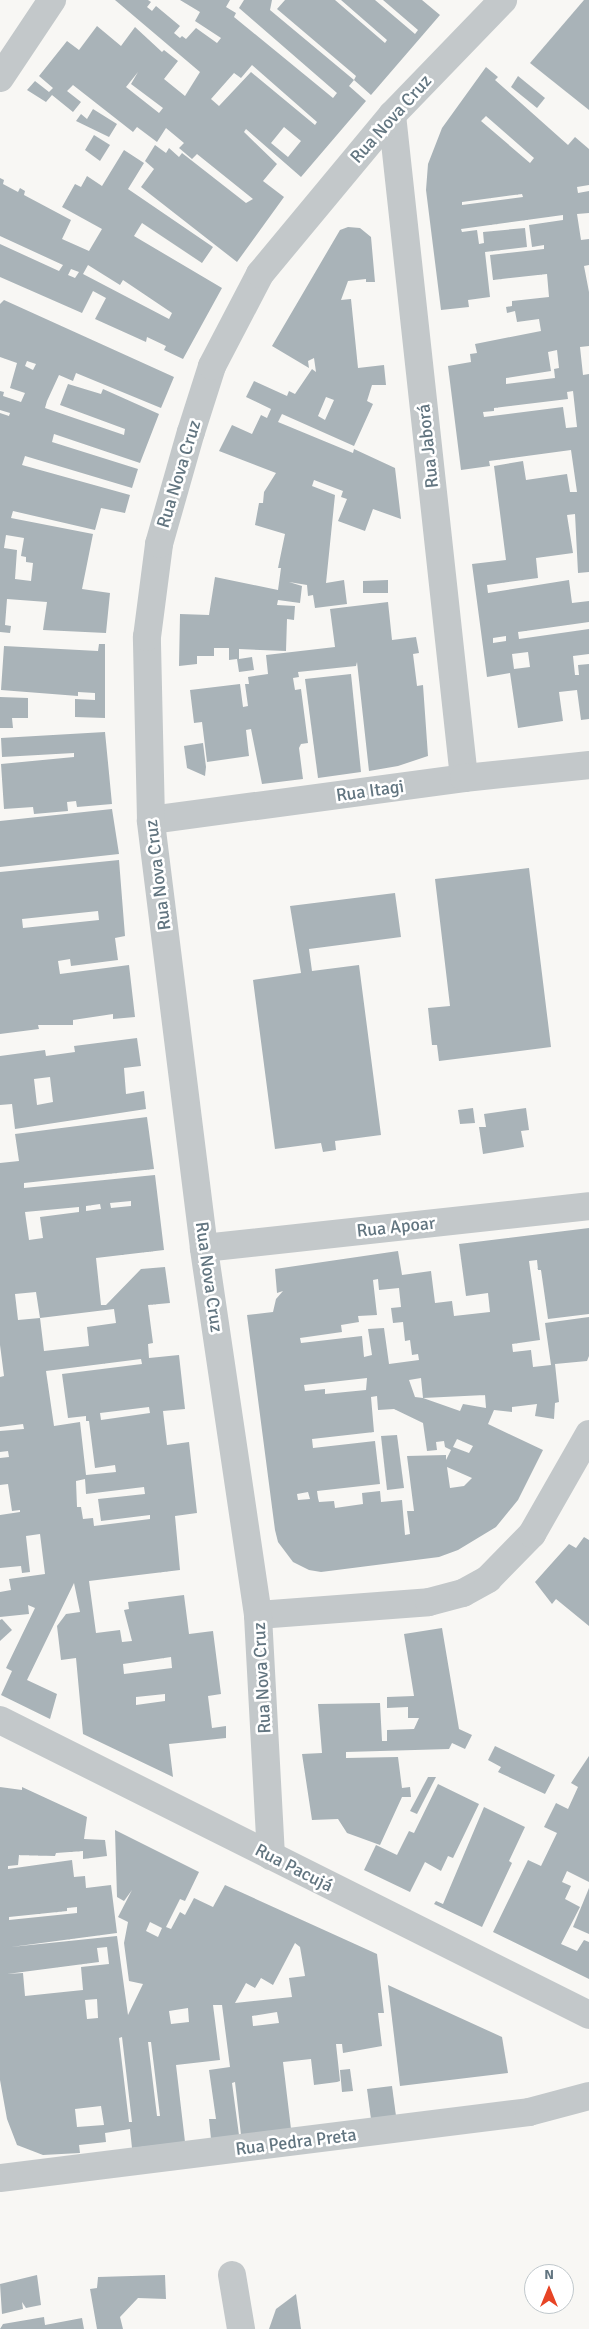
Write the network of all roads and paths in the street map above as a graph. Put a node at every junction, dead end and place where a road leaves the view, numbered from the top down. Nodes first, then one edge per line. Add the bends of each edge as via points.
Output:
1 (52, 0) edge
2 (503, 0) edge
3 (0, 78) edge
4 (392, 115) junction
5 (589, 765) edge
6 (464, 778) junction
7 (151, 820) junction
8 (589, 1206) edge
9 (204, 1248) junction
10 (589, 1434) edge
11 (258, 1615) junction
12 (0, 1720) edge
13 (271, 1856) junction
14 (589, 2015) edge
15 (589, 2096) edge
16 (0, 2178) edge
17 (232, 2275) dead end
18 (241, 2329) edge

1 - 3 street
2 - 4 street, Rua Nova Cruz
4 - 6 street, Rua Jaborá
4 - 7 street, Rua Nova Cruz via 260,274 212,366 159,544 147,637
5 - 6 street, Rua Itagi
6 - 7 street, Rua Itagi
7 - 9 street, Rua Nova Cruz
8 - 9 street, Rua Apoar
9 - 11 street, Rua Nova Cruz
10 - 11 street via 532,1534 488,1579 463,1593 429,1602
11 - 13 street, Rua Nova Cruz
12 - 13 street, Rua Pacujá
13 - 14 street, Rua Pacujá
15 - 16 street, Rua Pedra Preta via 519,2113
17 - 18 street

